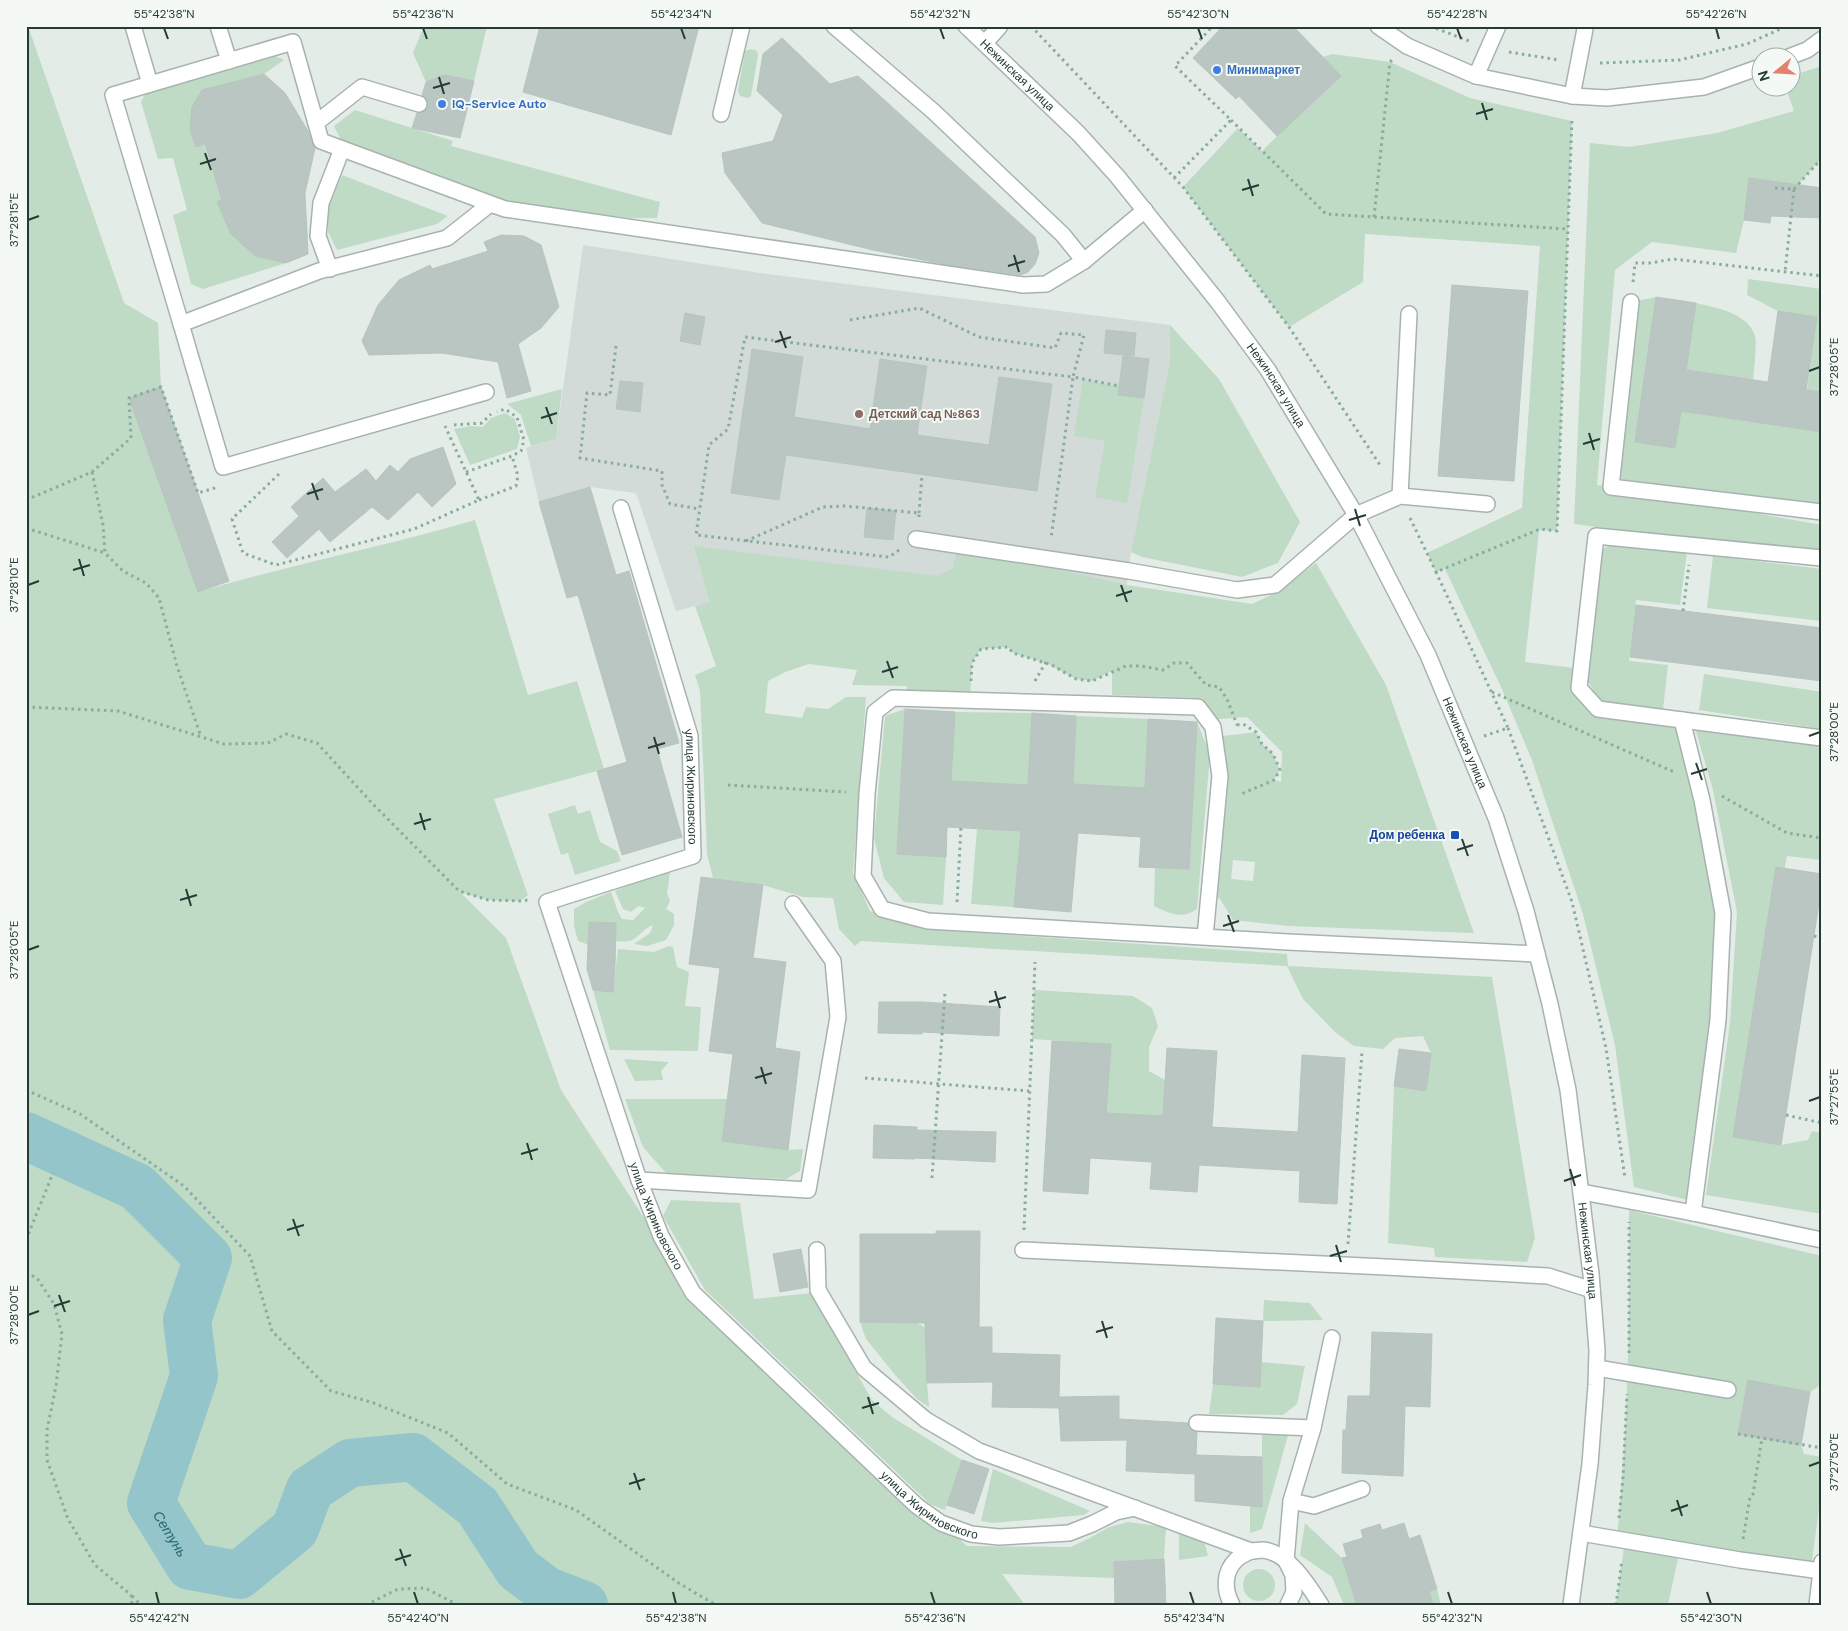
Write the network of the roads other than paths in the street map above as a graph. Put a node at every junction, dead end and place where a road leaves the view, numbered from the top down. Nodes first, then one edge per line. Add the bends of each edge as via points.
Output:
1 (133, 26) edge
2 (218, 26) edge
3 (742, 26) edge
4 (834, 26) edge
5 (966, 26) edge
6 (1000, 26) edge
7 (1378, 26) edge
8 (1498, 26) edge
9 (1585, 29) dead end
10 (1822, 39) edge
11 (985, 43) junction
12 (1800, 53) edge
13 (229, 61) junction
14 (1750, 71) edge
15 (1476, 76) junction
16 (150, 84) junction
17 (1572, 96) junction
18 (419, 104) dead end
19 (721, 114) dead end
20 (316, 123) junction
21 (342, 149) junction
22 (505, 210) junction
23 (1145, 210) junction
24 (1084, 261) junction
25 (330, 268) junction
26 (1631, 302) road end
27 (1409, 314) dead end
28 (181, 324) junction
29 (486, 392) dead end
30 (1400, 496) junction
31 (1486, 504) dead end
32 (621, 508) dead end
33 (1822, 512) edge
34 (1356, 515) junction
35 (916, 539) road end
36 (1822, 558) edge
37 (1682, 720) junction
38 (1822, 738) edge
39 (793, 904) dead end
40 (1205, 937) junction
41 (1537, 954) junction
42 (639, 1180) junction
43 (1582, 1192) junction
44 (1693, 1213) junction
45 (1822, 1240) edge
46 (818, 1250) dead end
47 (1023, 1250) road end
48 (1592, 1290) junction
49 (1332, 1338) dead end
50 (1596, 1368) junction
51 (1728, 1390) dead end
52 (1197, 1423) dead end
53 (1313, 1428) junction
54 (1362, 1489) dead end
55 (1291, 1502) junction
56 (1135, 1508) junction
57 (1581, 1533) junction
58 (1251, 1551) junction
59 (1286, 1561) junction
60 (1821, 1566) edge
61 (1232, 1605) edge
62 (1288, 1605) edge
63 (1321, 1605) edge
64 (1571, 1605) edge
65 (1816, 1605) edge

1 - 16 street
2 - 13 street
3 - 19 street
4 - 24 street via 934,112 1063,235
5 - 11 street, Нежинская улица
6 - 11 street
7 - 15 street via 1406,46
8 - 15 street
9 - 17 street
10 - 12 street
11 - 23 street, Нежинская улица via 1078,133
13 - 16 street
13 - 20 street via 293,42
14 - 17 street via 1704,87 1607,98
15 - 17 street
16 - 28 street via 113,95
18 - 20 street via 362,88
20 - 21 street via 321,141
21 - 22 street
21 - 25 street via 321,203 318,236
22 - 24 street via 1023,285 1046,284
22 - 25 street via 490,204 447,238
23 - 24 street
23 - 34 street, Нежинская улица via 1268,370
25 - 28 street
26 - 33 street via 1611,487
27 - 30 street
28 - 29 street via 223,467
30 - 31 street
30 - 34 street
32 - 42 street, улица Жириновского via 690,736 693,856 547,902
34 - 35 street via 1275,585 1237,590
34 - 41 street, Нежинская улица via 1428,656 1496,818
36 - 37 street via 1596,536 1579,688 1598,709
37 - 38 street
37 - 44 street via 1702,800 1723,913 1718,1020
39 - 42 street via 833,961 838,1018 808,1190
40 - 40 street via 1220,776 1213,727 1198,707 893,698 875,712 863,876 882,909 928,921
40 - 41 street
41 - 43 street, Нежинская улица via 1568,1090
42 - 56 street, улица Жириновского via 661,1236 693,1293 917,1506 941,1523 971,1534 1069,1533 1116,1512
43 - 44 street
43 - 48 street, Нежинская улица
44 - 45 street
46 - 56 street via 818,1290 864,1368 926,1420 979,1451
47 - 48 street via 1548,1276
48 - 50 street, Нежинская улица
49 - 53 street
50 - 51 street
50 - 57 street, Нежинская улица via 1590,1464
52 - 53 street
53 - 55 street
54 - 55 street via 1314,1506
55 - 59 street
56 - 58 street
57 - 60 street via 1740,1560
57 - 64 street, Нежинская улица
58 - 59 street via 1276,1553
58 - 61 street via 1237,1559 1227,1572 1226,1588
59 - 62 street via 1293,1575 1294,1592
59 - 63 street via 1305,1580
60 - 65 street

